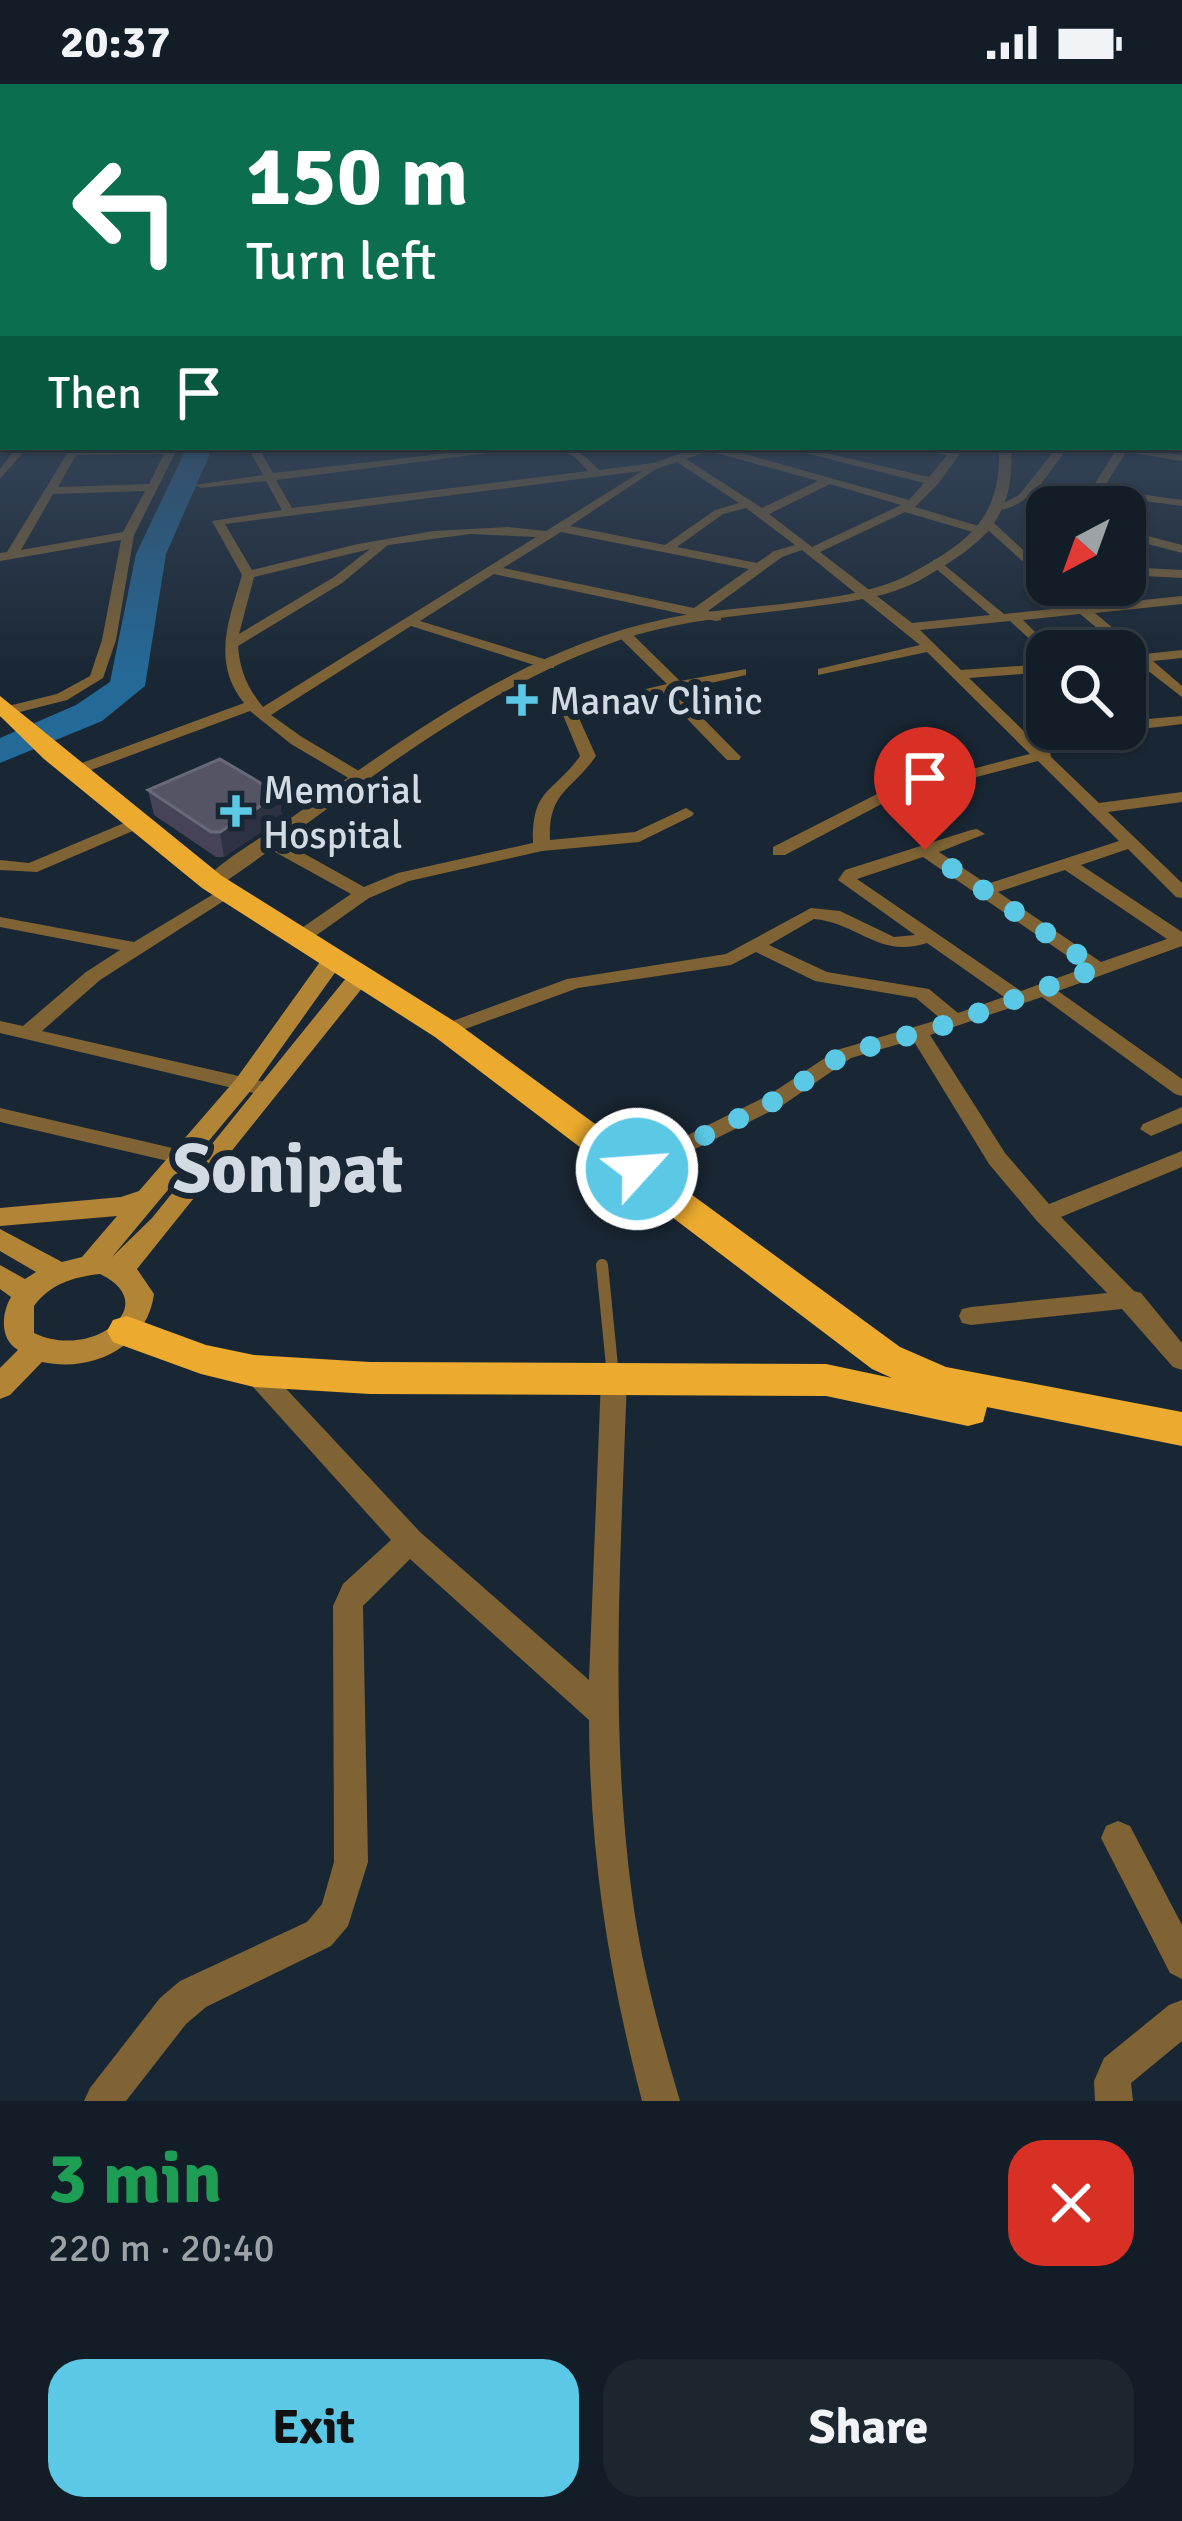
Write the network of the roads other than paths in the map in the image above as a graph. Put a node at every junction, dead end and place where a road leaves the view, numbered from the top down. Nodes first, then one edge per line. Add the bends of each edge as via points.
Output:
1 (48, 493) edge
2 (150, 493) edge
3 (278, 493) edge
4 (425, 493) edge
5 (598, 493) edge
6 (611, 493) edge
7 (734, 493) edge
8 (795, 493) edge
9 (867, 493) edge
10 (922, 493) edge
11 (1005, 493) edge
12 (1026, 493) edge
13 (1146, 498) edge
14 (600, 500) junction
15 (1182, 503) edge
16 (908, 506) junction
17 (755, 508) junction
18 (1002, 508) junction
19 (287, 509) junction
20 (986, 528) junction
21 (550, 531) junction
22 (128, 535) junction
23 (1146, 539) edge
24 (387, 542) junction
25 (668, 548) junction
26 (1182, 548) edge
27 (807, 549) junction
28 (6, 556) edge
29 (1026, 562) edge
30 (937, 563) junction
31 (758, 567) junction
32 (490, 569) junction
33 (1146, 572) edge
34 (1182, 574) edge
35 (248, 575) junction
36 (868, 594) junction
37 (1182, 600) edge
38 (1080, 606) edge
39 (1084, 609) junction
40 (698, 612) junction
41 (1006, 616) junction
42 (716, 617) junction
43 (408, 621) junction
44 (909, 627) junction
45 (1105, 630) edge
46 (1026, 633) edge
47 (624, 634) junction
48 (230, 645) junction
49 (930, 647) junction
50 (1182, 654) edge
51 (1146, 658) edge
52 (549, 664) junction
53 (1146, 668) edge
54 (1026, 669) edge
55 (742, 672) dead end
56 (823, 672) dead end
57 (958, 674) junction
58 (672, 687) junction
59 (1182, 693) edge
60 (257, 710) junction
61 (5, 712) edge
62 (1182, 720) edge
63 (1146, 723) edge
64 (1026, 736) edge
65 (1040, 750) edge
66 (1045, 755) junction
67 (733, 757) dead end
68 (77, 770) junction
69 (358, 777) junction
70 (1182, 797) edge
71 (1099, 808) junction
72 (686, 813) dead end
73 (136, 823) junction
74 (976, 834) dead end
75 (272, 843) junction
76 (1130, 844) junction
77 (542, 846) junction
78 (779, 850) dead end
79 (925, 850) junction
80 (1065, 862) junction
81 (0, 865) edge
82 (1178, 886) edge
83 (220, 887) junction
84 (984, 891) junction
85 (363, 894) junction
86 (0, 922) edge
87 (928, 937) junction
88 (297, 940) junction
89 (1181, 940) edge
90 (755, 945) junction
91 (137, 948) junction
92 (346, 968) junction
93 (1097, 968) junction
94 (1042, 988) junction
95 (1019, 998) junction
96 (955, 1022) junction
97 (0, 1027) edge
98 (446, 1030) junction
99 (27, 1033) junction
100 (919, 1034) junction
101 (255, 1086) junction
102 (1182, 1089) edge
103 (1182, 1114) edge
104 (0, 1115) edge
105 (1151, 1129) dead end
106 (182, 1157) junction
107 (1182, 1158) edge
108 (637, 1169) junction
109 (146, 1198) junction
110 (1046, 1216) junction
111 (0, 1217) edge
112 (0, 1239) edge
113 (91, 1264) junction
114 (602, 1265) dead end
115 (121, 1269) junction
116 (57, 1271) junction
117 (0, 1276) edge
118 (26, 1294) junction
119 (1132, 1299) junction
120 (971, 1316) dead end
121 (127, 1331) junction
122 (35, 1351) junction
123 (1182, 1360) edge
124 (254, 1371) junction
125 (614, 1379) junction
126 (0, 1388) edge
127 (1182, 1429) edge
128 (1182, 1450) edge
129 (410, 1541) junction
130 (602, 1711) junction
131 (1118, 1838) dead end
132 (1182, 1961) edge
133 (1182, 2018) edge
134 (103, 2101) edge
135 (661, 2101) edge
136 (1114, 2101) edge

1 - 28 street
2 - 22 street
3 - 19 street
4 - 19 street
5 - 14 street
6 - 14 street
7 - 17 street
8 - 17 street
9 - 16 street
10 - 16 street
11 - 18 street
12 - 18 street
13 - 15 street
14 - 21 street
16 - 20 street
16 - 27 street
17 - 25 street via 719,512
17 - 27 street
18 - 20 street
19 - 35 street via 216,522
20 - 29 street
20 - 30 street
21 - 24 street
21 - 25 street
21 - 32 street
22 - 28 street
22 - 61 street via 96,678
23 - 26 street
24 - 35 street
24 - 48 street
25 - 31 street
27 - 31 street via 782,551
27 - 36 street
30 - 36 street
30 - 41 street
31 - 40 street
32 - 40 street
32 - 43 street
33 - 34 street
35 - 48 street
36 - 42 street
36 - 44 street
37 - 39 street
38 - 39 street
39 - 41 street
39 - 45 street
40 - 42 street
41 - 44 street
41 - 46 street
42 - 47 street
43 - 52 street
43 - 60 street
44 - 49 street
47 - 52 street
47 - 58 street
48 - 60 street via 232,671
49 - 56 street
49 - 57 street
50 - 51 street
52 - 69 street
53 - 59 street
54 - 57 street
55 - 58 street
57 - 64 street
58 - 67 street
58 - 77 street via 570,715 588,756 546,796
60 - 68 street
60 - 69 street
61 - 68 highway
62 - 63 street
65 - 66 street
66 - 71 street
66 - 78 street via 885,796
68 - 73 highway
69 - 75 street
70 - 71 street
71 - 76 street
72 - 77 street via 639,837
73 - 81 street via 31,868
73 - 83 highway
74 - 79 street
75 - 83 street
75 - 85 street
76 - 80 street
76 - 82 street
77 - 85 street via 428,870
79 - 84 street
79 - 87 street via 847,880
80 - 84 street
80 - 89 street
83 - 88 highway
83 - 91 street
84 - 93 street
85 - 88 street
86 - 91 street
87 - 90 street via 890,942 822,912 800,916
87 - 95 street
88 - 92 highway
89 - 93 street
90 - 96 street via 822,977 922,993
90 - 98 street via 719,961 574,983
91 - 99 street
92 - 98 highway
92 - 101 main road
93 - 94 street
94 - 95 street
94 - 102 street
95 - 96 street
96 - 100 street
97 - 99 street
98 - 108 highway
99 - 101 street
100 - 108 street via 844,1054 776,1100
100 - 110 street via 991,1150
101 - 106 main road
101 - 115 main road via 161,1225
103 - 105 street
104 - 106 street
106 - 109 main road
107 - 110 street
108 - 127 highway via 886,1358 940,1382
109 - 111 main road
109 - 113 main road
110 - 119 street
112 - 116 main road
113 - 115 main road
113 - 116 main road
114 - 125 lane
115 - 121 main road via 142,1295
116 - 118 main road
117 - 118 main road
118 - 122 main road via 14,1322
119 - 120 street
119 - 123 street
121 - 122 main road via 82,1354
121 - 124 highway
122 - 126 main road
124 - 125 highway
124 - 129 street
125 - 128 highway via 841,1382
125 - 130 street
129 - 130 street
129 - 134 street via 353,1592 348,1606 351,1862 336,1914 319,1934 193,1994
130 - 135 street via 612,1871
131 - 132 street
133 - 136 street via 1117,2071

